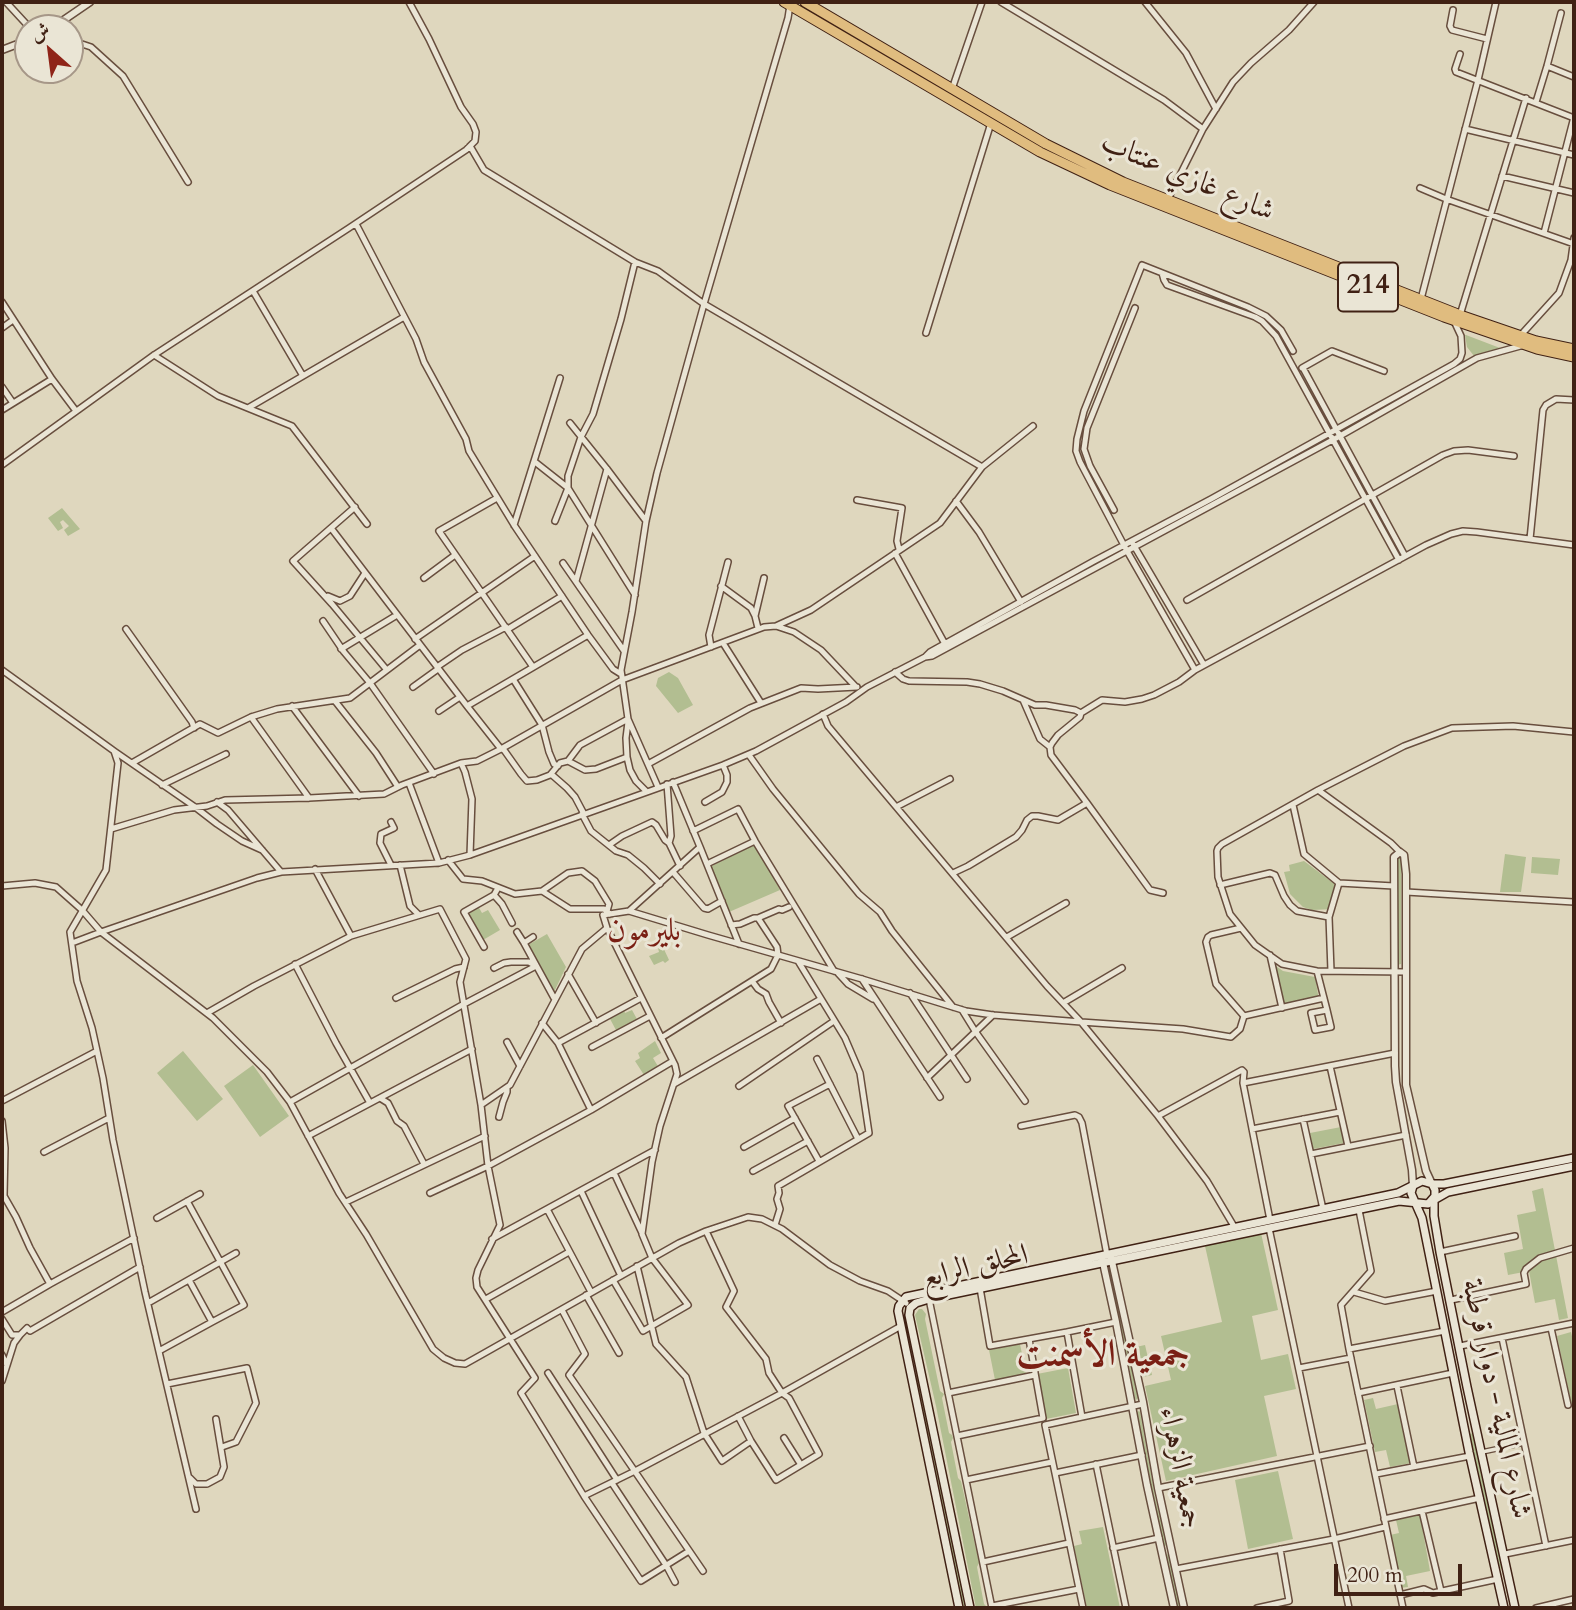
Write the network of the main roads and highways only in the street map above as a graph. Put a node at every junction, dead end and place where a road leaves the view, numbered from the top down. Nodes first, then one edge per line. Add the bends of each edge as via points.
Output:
1 (805, 2) edge
2 (787, 3) edge
3 (1310, 260) junction
4 (1457, 318) junction
5 (1574, 349) edge
6 (1574, 357) edge
7 (1574, 1158) edge
8 (1574, 1166) edge
9 (1432, 1184) junction
10 (1413, 1186) junction
11 (1433, 1200) junction
12 (1417, 1203) junction
13 (1269, 1224) junction
14 (1106, 1258) junction
15 (921, 1370) junction
16 (911, 1372) junction
17 (1475, 1424) junction
18 (1464, 1426) junction
19 (1508, 1571) junction
20 (1497, 1576) junction
21 (959, 1608) edge
22 (970, 1608) edge
23 (1504, 1608) edge
24 (1515, 1608) edge

1 - 3 highway, شارع غازي عنتاب / 214 via 1046,144
2 - 3 highway, 214 via 1040,152 1110,185
3 - 4 highway, 214
3 - 4 highway, شارع غازي عنتاب / 214 via 1420,299
4 - 5 highway, شارع غازي عنتاب / 214
4 - 6 highway, 214 via 1524,345
7 - 9 main road
8 - 11 main road via 1448,1192
9 - 10 main road via 1422,1181
9 - 11 main road
10 - 12 main road via 1411,1193
10 - 13 main road
11 - 12 main road
11 - 17 main road, شارع المالية - دوار قرطبة
12 - 13 main road via 1399,1202
12 - 18 main road
13 - 14 main road, المحلق الرابع
13 - 14 main road
14 - 15 main road, المحلق الرابع via 916,1303 909,1315
14 - 16 main road, المحلق الرابع via 911,1295 898,1311
15 - 16 main road
15 - 22 main road, المحلق الرابع
16 - 21 main road, المحلق الرابع
17 - 18 main road
17 - 19 main road, شارع المالية - دوار قرطبة
18 - 20 main road
19 - 20 main road
19 - 24 main road, شارع المالية - دوار قرطبة
20 - 23 main road

